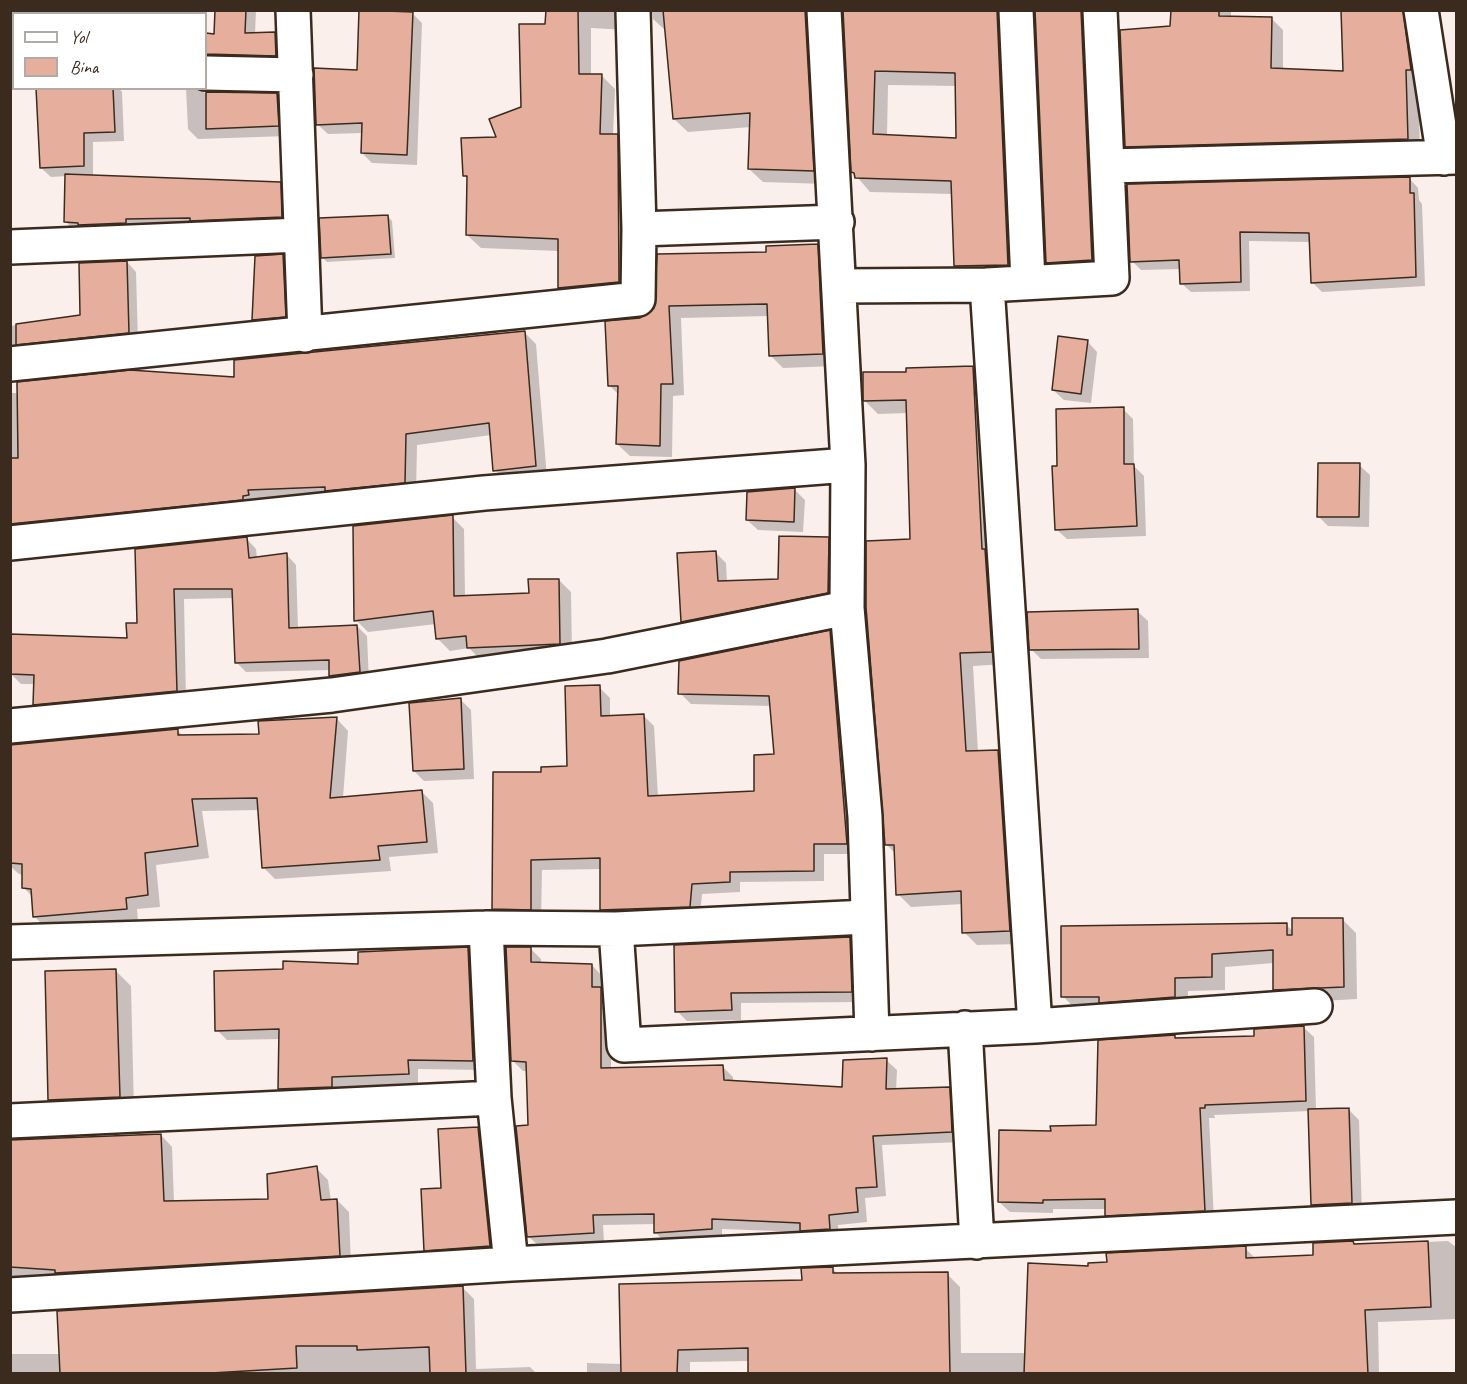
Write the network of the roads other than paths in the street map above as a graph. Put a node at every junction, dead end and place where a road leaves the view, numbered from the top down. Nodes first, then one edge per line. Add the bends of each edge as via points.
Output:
1 (293, 10) edge
2 (633, 10) edge
3 (824, 10) edge
4 (1016, 10) edge
5 (1100, 10) edge
6 (1421, 10) edge
7 (207, 73) edge
8 (296, 75) junction
9 (1450, 158) edge
10 (1107, 166) junction
11 (837, 222) junction
12 (639, 229) junction
13 (302, 235) junction
14 (10, 247) edge
15 (1028, 282) junction
16 (987, 285) junction
17 (840, 286) junction
18 (305, 335) junction
19 (10, 364) edge
20 (848, 465) junction
21 (10, 543) edge
22 (847, 608) junction
23 (10, 726) edge
24 (867, 917) junction
25 (486, 928) junction
26 (616, 929) junction
27 (10, 942) edge
28 (1315, 1006) dead end
29 (1035, 1026) junction
30 (965, 1028) junction
31 (872, 1034) junction
32 (494, 1098) junction
33 (10, 1121) edge
34 (1456, 1217) edge
35 (977, 1242) junction
36 (511, 1264) junction
37 (10, 1295) edge

1 - 8 street
2 - 12 street
3 - 11 street
4 - 15 street
5 - 10 street
6 - 9 street
7 - 8 street
8 - 13 street
9 - 10 street
10 - 15 street via 1112,278
11 - 12 street
11 - 17 street
12 - 18 street via 638,299
13 - 14 street
13 - 18 street
15 - 16 street
16 - 17 street
16 - 29 street
17 - 20 street
18 - 19 street
20 - 21 street via 484,493
20 - 22 street
22 - 23 street via 607,656 344,694
22 - 24 street via 865,817
24 - 26 street
24 - 31 street
25 - 26 street
25 - 27 street
25 - 32 street
26 - 31 street via 624,1045
28 - 29 street
29 - 30 street
30 - 31 street
30 - 35 street
32 - 33 street
32 - 36 street
34 - 35 street
35 - 36 street
36 - 37 street

